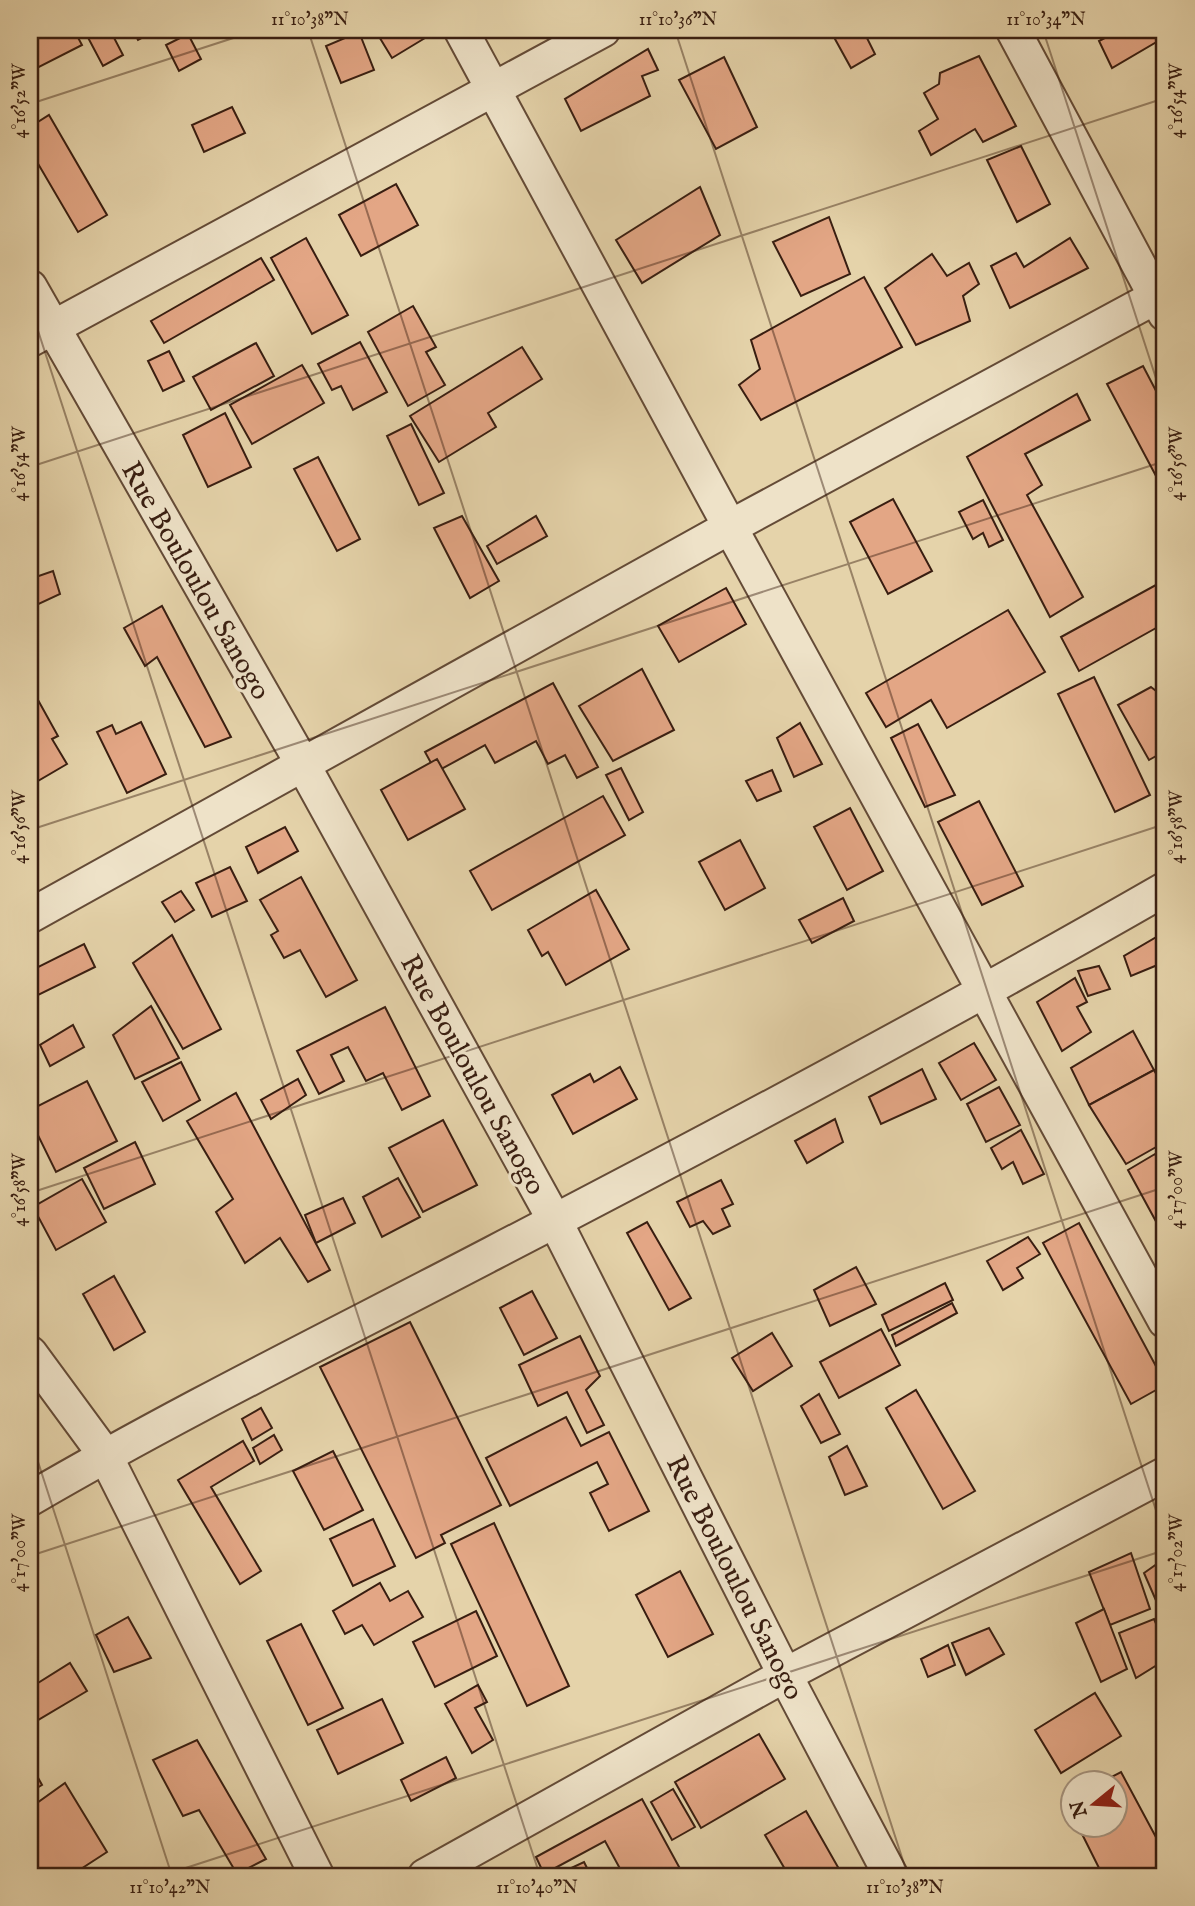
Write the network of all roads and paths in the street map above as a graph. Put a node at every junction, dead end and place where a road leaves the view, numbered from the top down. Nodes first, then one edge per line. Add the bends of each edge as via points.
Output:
1 (461, 30) edge
2 (603, 30) edge
3 (1013, 30) edge
4 (494, 90) junction
5 (30, 287) edge
6 (1162, 301) edge
7 (41, 334) edge
8 (730, 527) junction
9 (302, 763) junction
10 (1165, 889) edge
11 (30, 916) edge
12 (985, 993) junction
13 (555, 1221) junction
14 (1165, 1321) edge
15 (30, 1353) edge
16 (105, 1455) junction
17 (1165, 1474) edge
18 (30, 1499) edge
19 (785, 1675) junction
20 (317, 1876) edge
21 (425, 1876) edge
22 (891, 1876) edge

1 - 4 street
2 - 4 street
3 - 6 street
4 - 7 street
4 - 8 street
5 - 7 street, Rue Bouloulou Sanogo
6 - 8 street
7 - 9 street, Rue Bouloulou Sanogo
8 - 9 street
8 - 12 street
9 - 11 street
9 - 13 street, Rue Bouloulou Sanogo
10 - 12 street
12 - 13 street
12 - 14 street
13 - 16 street
13 - 19 street, Rue Bouloulou Sanogo
15 - 16 street
16 - 18 street
16 - 20 street
17 - 19 street
19 - 21 street
19 - 22 street, Rue Bouloulou Sanogo

